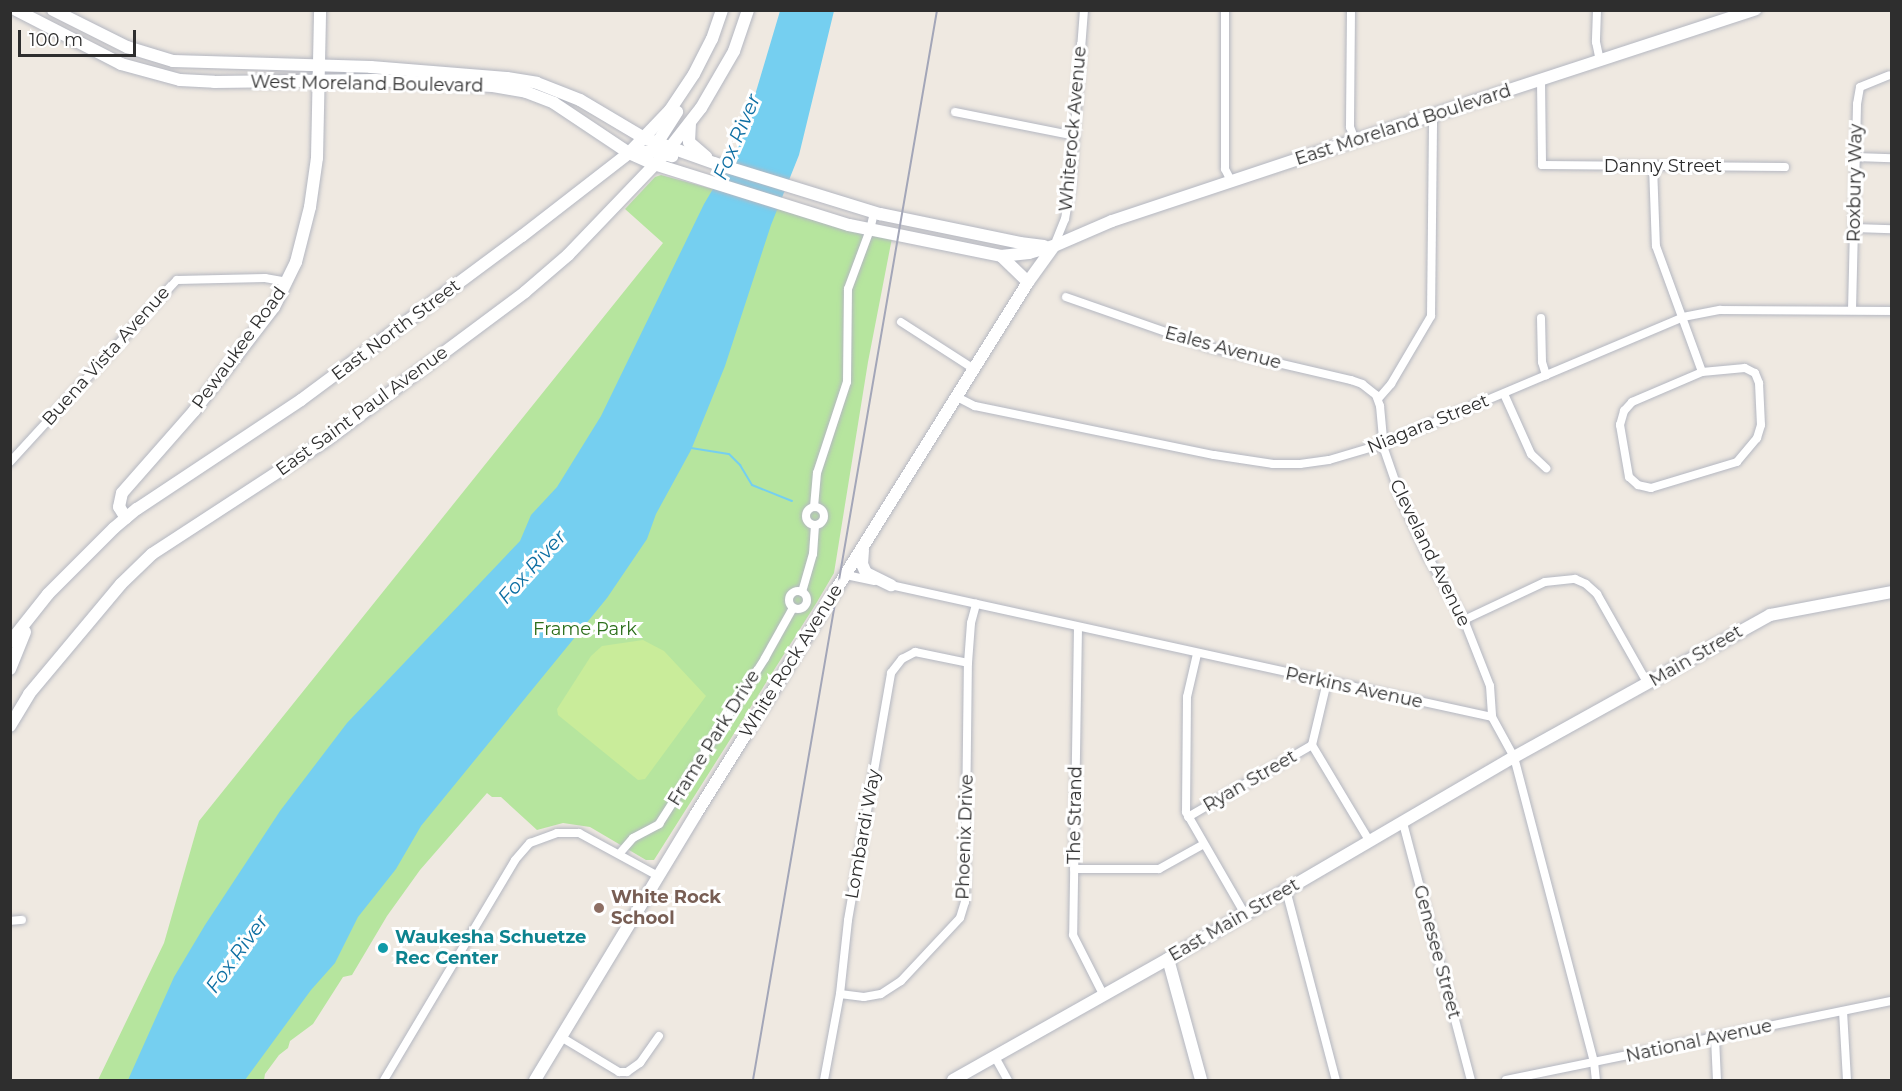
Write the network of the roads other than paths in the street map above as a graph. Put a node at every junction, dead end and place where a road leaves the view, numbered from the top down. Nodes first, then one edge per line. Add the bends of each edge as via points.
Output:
1 (16, 10) edge
2 (54, 10) edge
3 (320, 10) edge
4 (748, 10) edge
5 (1084, 10) edge
6 (1225, 10) edge
7 (1351, 10) edge
8 (1596, 10) edge
9 (1755, 10) edge
10 (720, 14) edge
11 (164, 58) junction
12 (1600, 61) junction
13 (259, 64) junction
14 (319, 64) junction
15 (1889, 75) dead end
16 (160, 76) junction
17 (1541, 80) junction
18 (258, 82) junction
19 (320, 82) junction
20 (955, 112) dead end
21 (1433, 115) junction
22 (690, 123) junction
23 (1075, 136) junction
24 (644, 138) junction
25 (1355, 140) junction
26 (661, 149) junction
27 (629, 153) junction
28 (1855, 157) junction
29 (1892, 158) edge
30 (654, 164) junction
31 (1653, 166) junction
32 (1785, 167) dead end
33 (712, 172) junction
34 (1231, 181) junction
35 (788, 195) junction
36 (874, 212) junction
37 (1854, 228) junction
38 (950, 229) junction
39 (1892, 229) edge
40 (870, 230) junction
41 (946, 245) junction
42 (1054, 246) junction
43 (1001, 256) junction
44 (288, 282) junction
45 (1028, 282) junction
46 (1066, 297) dead end
47 (1852, 310) junction
48 (1892, 311) edge
49 (1683, 317) junction
50 (1541, 318) dead end
51 (901, 322) dead end
52 (974, 369) junction
53 (1702, 372) junction
54 (1546, 375) junction
55 (1504, 394) junction
56 (957, 397) junction
57 (1378, 399) junction
58 (1383, 444) junction
59 (10, 462) edge
60 (1546, 468) dead end
61 (126, 518) junction
62 (864, 545) junction
63 (846, 575) junction
64 (891, 585) junction
65 (1892, 592) edge
66 (976, 604) junction
67 (33, 615) junction
68 (1464, 620) junction
69 (1078, 627) junction
70 (10, 642) edge
71 (1197, 654) junction
72 (968, 663) junction
73 (10, 669) edge
74 (1326, 682) junction
75 (1648, 684) junction
76 (1492, 717) junction
77 (10, 726) edge
78 (1312, 745) junction
79 (1514, 757) junction
80 (1188, 817) junction
81 (1403, 823) junction
82 (1370, 842) junction
83 (1204, 844) junction
84 (620, 853) junction
85 (1074, 869) junction
86 (658, 876) junction
87 (1286, 890) junction
88 (1245, 914) junction
89 (22, 920) dead end
90 (10, 921) edge
91 (1168, 959) junction
92 (840, 994) junction
93 (1104, 996) junction
94 (1892, 1002) edge
95 (1843, 1011) junction
96 (659, 1036) dead end
97 (561, 1037) junction
98 (1715, 1038) junction
99 (994, 1057) junction
100 (1594, 1062) junction
101 (384, 1080) edge
102 (535, 1080) edge
103 (824, 1080) edge
104 (953, 1080) edge
105 (1008, 1080) edge
106 (1201, 1080) edge
107 (1336, 1080) edge
108 (1471, 1080) edge
109 (1506, 1080) edge
110 (1596, 1080) edge
111 (1717, 1080) edge
112 (1846, 1080) edge

1 - 16 main road, West Moreland Boulevard via 109,59
2 - 11 main road, West Moreland Boulevard via 127,48
3 - 14 main road, Pewaukee Road
4 - 22 main road via 734,51
5 - 23 street, Whiterock Avenue
6 - 34 street via 1225,169
7 - 25 street via 1350,127
8 - 12 street
9 - 12 main road, East Moreland Boulevard
10 - 24 main road, East North Street via 699,66 670,110
10 - 26 main road via 717,45
11 - 13 main road, West Moreland Boulevard
11 - 16 main road
12 - 17 main road, East Moreland Boulevard
13 - 14 main road, West Moreland Boulevard
13 - 18 main road
14 - 19 main road, Pewaukee Road
14 - 24 main road, West Moreland Boulevard via 537,83 580,100
15 - 28 street, Roxbury Way via 1860,87
16 - 18 main road, West Moreland Boulevard via 198,82
17 - 21 main road, East Moreland Boulevard
17 - 31 street, Danny Street via 1542,165
18 - 19 main road, West Moreland Boulevard
19 - 27 main road, West Moreland Boulevard via 375,80 512,88 554,103
19 - 44 main road, Pewaukee Road via 313,188 302,242
20 - 23 street
21 - 25 main road, East Moreland Boulevard
21 - 57 street via 1431,316
22 - 26 main road
22 - 33 main road via 689,142
23 - 42 street, Whiterock Avenue via 1071,192
24 - 26 main road, West Moreland Boulevard
24 - 27 main road, East North Street
25 - 34 main road, East Moreland Boulevard
26 - 27 main road
26 - 30 main road
26 - 33 main road, East Moreland Boulevard
27 - 30 main road, West Moreland Boulevard
27 - 61 main road, East North Street via 301,400
28 - 29 street
28 - 37 street, Roxbury Way
30 - 33 main road, West Moreland Boulevard
30 - 77 main road, East Saint Paul Avenue via 539,281 324,442 152,554 121,584 29,694
31 - 32 street, Danny Street
31 - 49 street via 1656,246
33 - 35 main road, East Moreland Boulevard
33 - 35 main road, East Moreland Boulevard
34 - 42 main road, East Moreland Boulevard via 1112,221
35 - 36 main road, East Moreland Boulevard via 826,198
35 - 40 main road, East Moreland Boulevard
36 - 38 main road, East Moreland Boulevard
36 - 40 street, Frame Park Drive
37 - 39 street
37 - 47 street, Roxbury Way
38 - 41 main road
38 - 42 main road, East Moreland Boulevard
40 - 41 main road, East Moreland Boulevard
40 - 84 street, Frame Park Drive via 848,289 847,381 817,474 814,507 806,515 815,526 813,554 802,592 806,604 793,608 659,824 633,838
41 - 43 main road, East Moreland Boulevard
42 - 43 main road, East Moreland Boulevard
42 - 45 main road, White Rock Avenue
43 - 45 main road
44 - 59 street, Buena Vista Avenue via 265,278 183,278 171,284
44 - 61 main road, Pewaukee Road via 274,307 212,389 122,493 119,507
45 - 52 main road, White Rock Avenue
46 - 57 street, Eales Avenue via 1209,347 1351,380 1370,389
47 - 48 street, Niagara Street
47 - 49 street, Niagara Street via 1720,310
49 - 53 street
49 - 54 street, Niagara Street
50 - 54 street
51 - 52 street
52 - 56 main road, White Rock Avenue
53 - 53 street via 1632,402 1624,411 1620,425 1629,477 1638,485 1650,488 1737,462 1757,438 1761,425 1755,373 1745,368
54 - 55 street, Niagara Street
55 - 58 street, Niagara Street
55 - 60 street via 1531,454
56 - 58 street, Niagara Street via 975,405 1065,425 1273,464 1320,461
56 - 62 main road, White Rock Avenue
57 - 58 street, Cleveland Avenue
58 - 68 street, Cleveland Avenue via 1412,522
61 - 67 main road, East North Street via 48,594
62 - 63 main road, White Rock Avenue
62 - 64 main road via 862,564 867,573
63 - 64 street, Perkins Avenue
63 - 86 main road, White Rock Avenue
64 - 66 street, Perkins Avenue
65 - 75 main road, Main Street via 1770,615
66 - 69 street, Perkins Avenue
66 - 72 street, Phoenix Drive via 970,623
67 - 70 main road, East North Street
67 - 73 main road, East North Street
68 - 75 street via 1545,582 1575,579 1597,594
68 - 76 street, Cleveland Avenue via 1490,686
69 - 71 street, Perkins Avenue
69 - 85 street, The Strand
71 - 74 street, Perkins Avenue
71 - 80 street via 1187,697
72 - 92 street, Phoenix Drive via 967,882 960,918 902,981 881,994
72 - 92 street, Lombardi Way via 915,652 902,659 891,673 848,920
74 - 76 street, Perkins Avenue
74 - 78 street
75 - 79 main road, Main Street
76 - 79 street
78 - 80 street, Ryan Street
78 - 82 street
79 - 81 main road, East Main Street
79 - 100 street
80 - 83 street
81 - 82 main road, East Main Street
81 - 108 street, Genesee Street
82 - 87 main road, East Main Street
83 - 85 street via 1159,869
83 - 88 street
84 - 86 street
84 - 101 street via 594,838 571,832 545,835 524,849
85 - 93 street, The Strand via 1072,935
86 - 97 main road, White Rock Avenue
87 - 88 main road, East Main Street
87 - 107 street
88 - 91 main road, East Main Street
89 - 90 street
91 - 93 main road, East Main Street
91 - 106 main road
92 - 103 street, Lombardi Way
93 - 99 main road, East Main Street
94 - 95 street, National Avenue
95 - 98 street, National Avenue
95 - 112 street
96 - 97 street via 640,1063 627,1072 619,1072
97 - 102 main road, White Rock Avenue
98 - 100 street, National Avenue
98 - 111 street
99 - 104 main road, East Main Street
99 - 105 street
100 - 109 street, National Avenue
100 - 110 street

